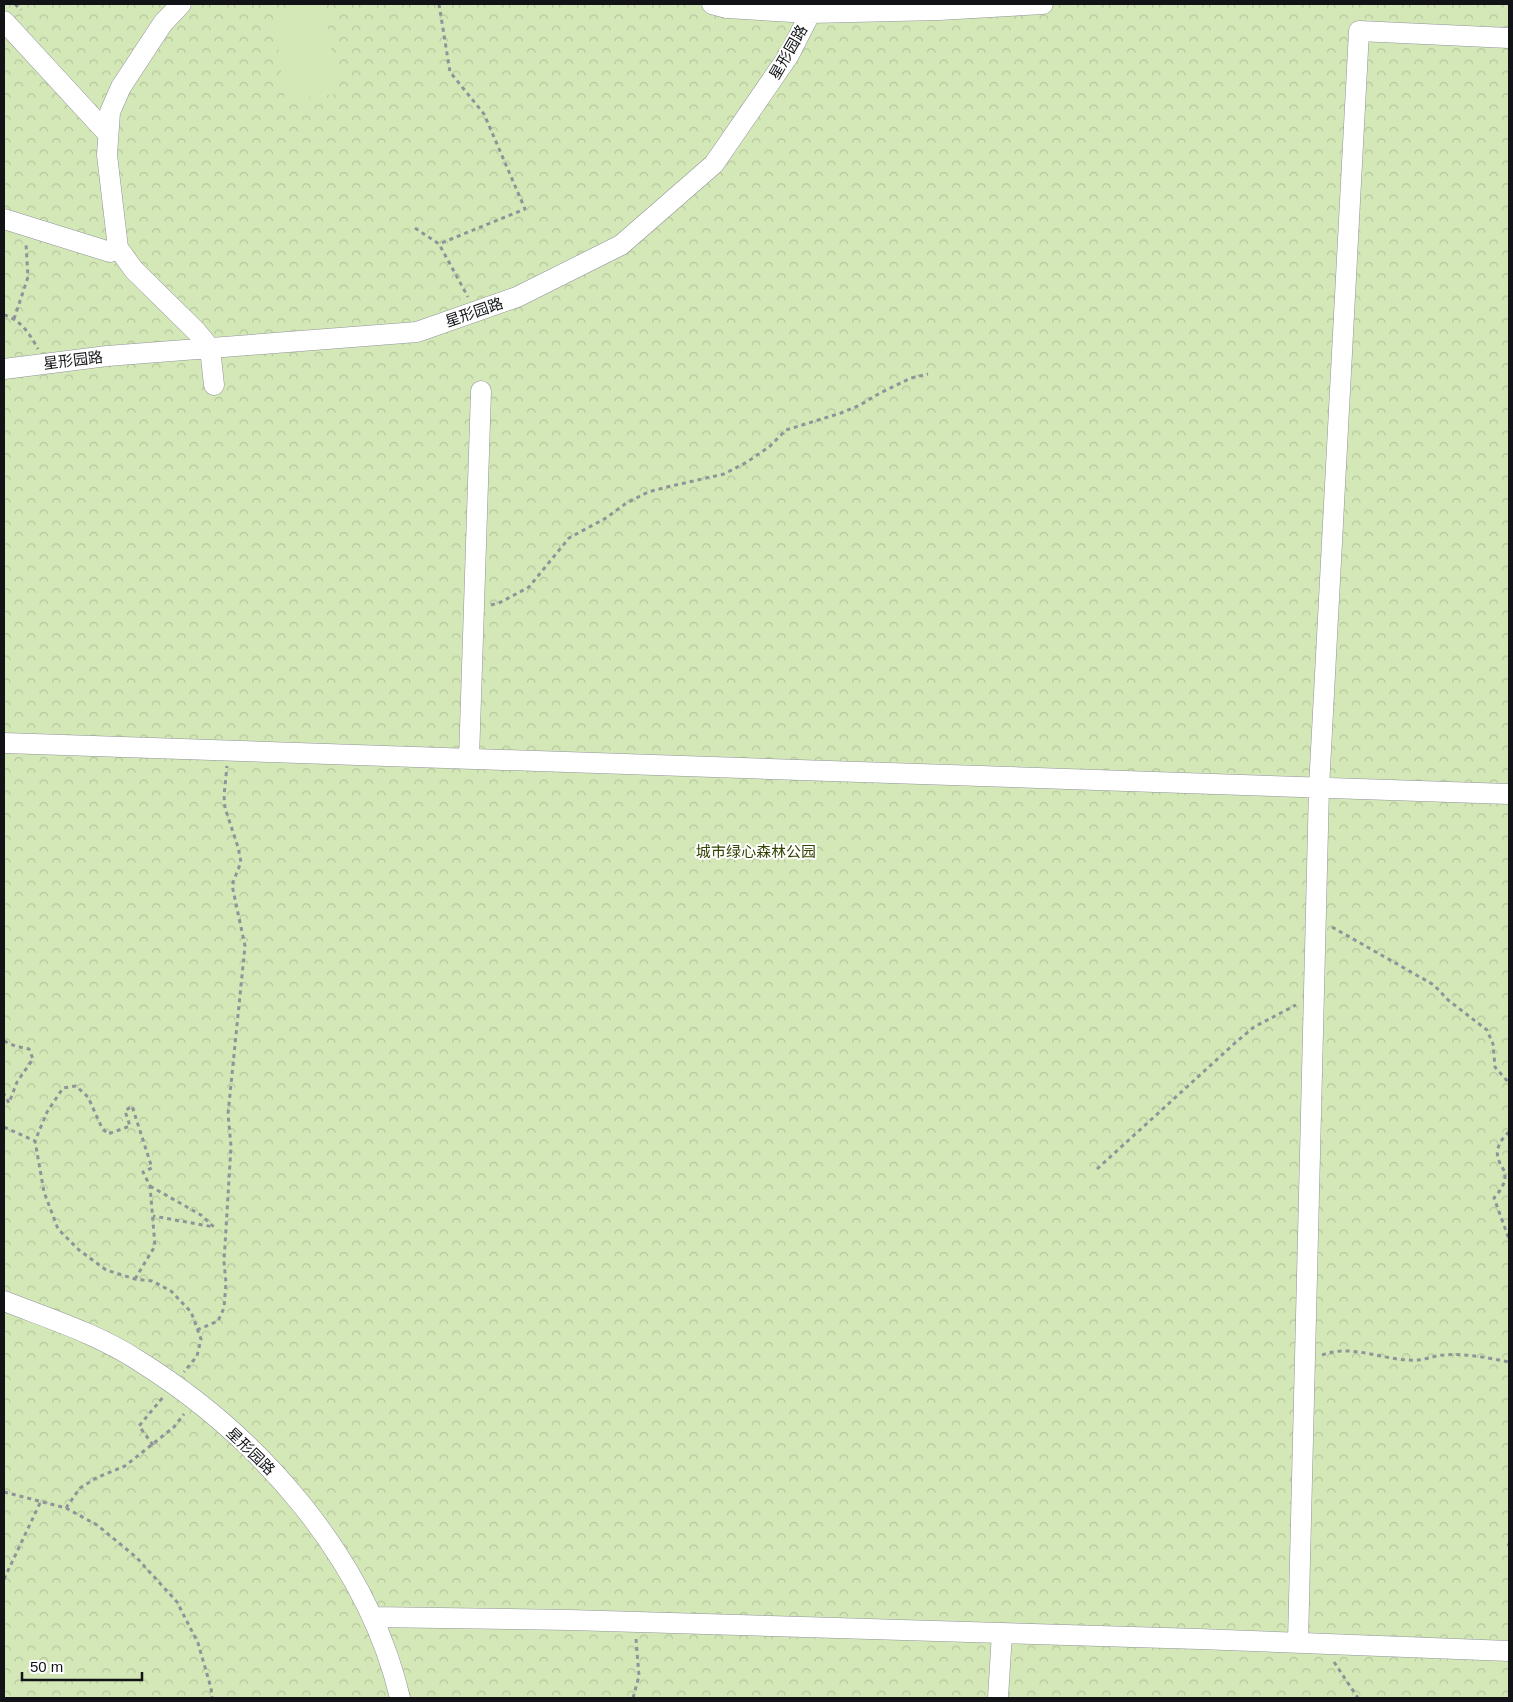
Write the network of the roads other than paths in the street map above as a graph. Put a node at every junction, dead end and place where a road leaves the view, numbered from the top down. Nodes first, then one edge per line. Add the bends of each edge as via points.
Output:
1 (181, 4) edge
2 (712, 4) edge
3 (1043, 4) edge
4 (812, 8) edge
5 (4, 21) edge
6 (1509, 38) edge
7 (108, 133) junction
8 (4, 219) edge
9 (118, 248) junction
10 (210, 348) junction
11 (4, 369) edge
12 (214, 384) dead end
13 (481, 391) dead end
14 (4, 743) edge
15 (469, 759) junction
16 (1319, 788) junction
17 (1509, 794) edge
18 (4, 1301) edge
19 (372, 1617) junction
20 (1002, 1633) junction
21 (1298, 1642) junction
22 (1509, 1650) edge
23 (400, 1698) edge
24 (998, 1698) edge

1 - 7 street via 163,23 121,87 110,112
2 - 4 street via 737,9
3 - 4 street via 939,10
4 - 10 street, 星形园路 via 789,55 714,164 621,245 517,297 417,332
5 - 7 street
6 - 16 street via 1359,31
7 - 9 street via 107,155
8 - 9 street via 110,252
9 - 10 street via 134,270 198,332
10 - 11 street, 星形园路
10 - 12 street
13 - 15 street
14 - 15 street
15 - 16 street
16 - 17 street
16 - 21 street
18 - 19 street, 星形园路 via 78,1330 138,1360 195,1399 248,1445 285,1485 319,1527 355,1583
19 - 20 street via 634,1621
19 - 23 street, 星形园路
20 - 21 street
20 - 24 street
21 - 22 street

